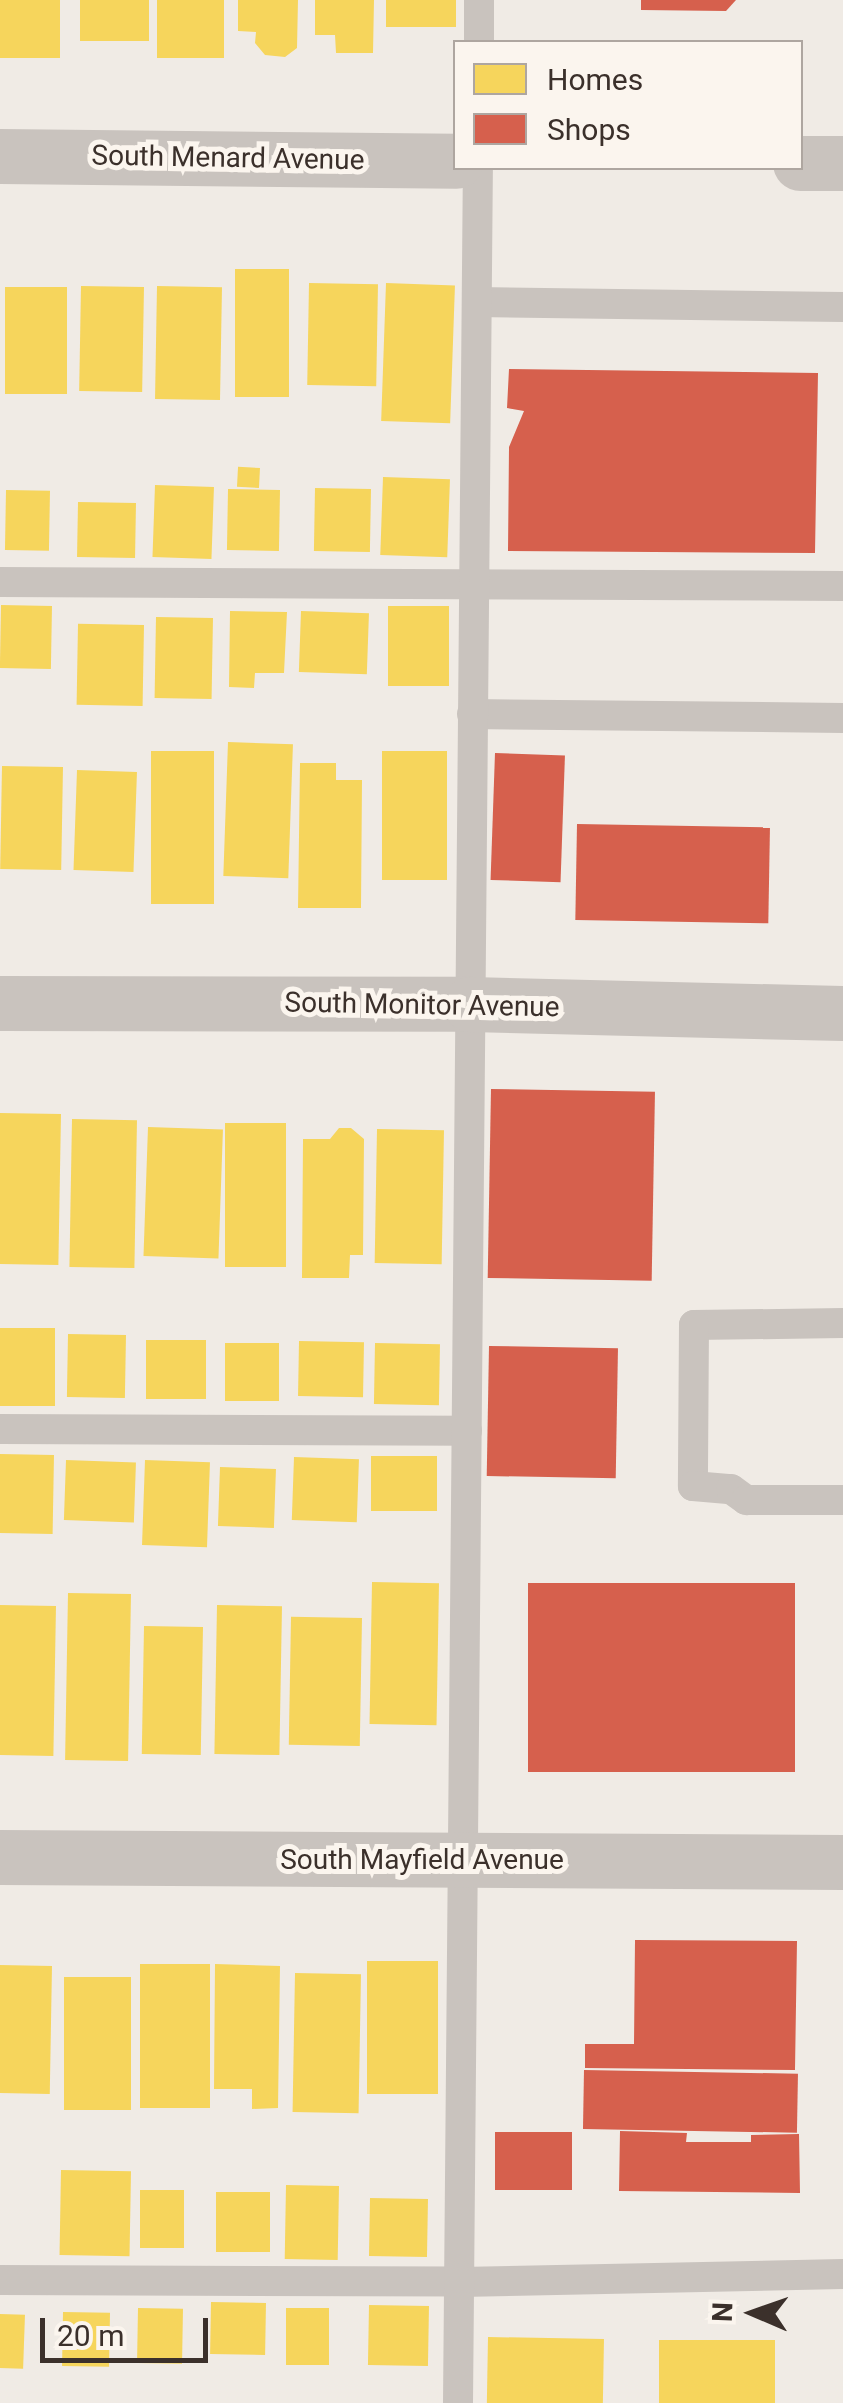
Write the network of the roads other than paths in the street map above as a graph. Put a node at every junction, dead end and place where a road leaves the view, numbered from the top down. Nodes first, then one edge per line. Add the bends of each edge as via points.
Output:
1 (479, 0) edge
2 (479, 40) edge
3 (0, 156) edge
4 (453, 161) edge
5 (803, 163) edge
6 (843, 163) edge
7 (478, 170) edge
8 (476, 302) junction
9 (843, 307) edge
10 (0, 582) edge
11 (474, 584) junction
12 (843, 586) edge
13 (472, 714) junction
14 (843, 718) edge
15 (0, 1002) edge
16 (470, 1004) junction
17 (843, 1013) edge
18 (843, 1323) edge
19 (0, 1430) edge
20 (467, 1431) junction
21 (843, 1500) edge
22 (0, 1857) edge
23 (464, 1860) junction
24 (843, 1862) edge
25 (843, 2274) edge
26 (0, 2280) edge
27 (460, 2282) junction
28 (458, 2403) edge

1 - 2 lane
3 - 4 street, South Menard Avenue
5 - 6 street
7 - 8 lane
8 - 9 lane
8 - 11 lane
10 - 11 lane
11 - 12 lane
11 - 13 lane
13 - 14 lane
13 - 16 lane
15 - 16 street, South Monitor Avenue
16 - 17 street, South Monitor Avenue
16 - 20 lane
18 - 21 lane via 694,1324 693,1450 693,1486 731,1488 746,1500
19 - 20 lane
20 - 23 lane
22 - 23 street, South Mayfield Avenue
23 - 24 street, South Mayfield Avenue
23 - 27 lane
25 - 27 lane
26 - 27 lane
27 - 28 lane

